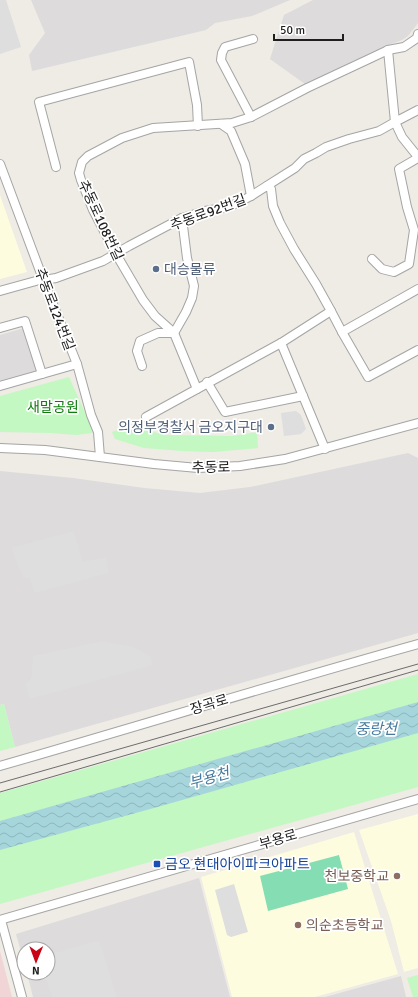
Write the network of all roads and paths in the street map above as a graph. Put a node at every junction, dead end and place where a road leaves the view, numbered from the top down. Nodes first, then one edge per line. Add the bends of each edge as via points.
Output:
1 (418, 34) edge
2 (253, 39) dead end
3 (388, 50) junction
4 (418, 110) edge
5 (250, 117) junction
6 (395, 122) junction
7 (221, 124) junction
8 (198, 126) junction
9 (418, 158) edge
10 (0, 164) edge
11 (56, 167) dead end
12 (266, 186) junction
13 (251, 196) junction
14 (182, 218) junction
15 (116, 254) junction
16 (372, 259) dead end
17 (43, 279) junction
18 (418, 289) edge
19 (0, 291) edge
20 (331, 311) junction
21 (0, 328) edge
22 (342, 332) junction
23 (174, 333) junction
24 (280, 343) junction
25 (418, 350) edge
26 (77, 364) junction
27 (142, 366) dead end
28 (42, 374) junction
29 (207, 382) junction
30 (0, 386) edge
31 (197, 389) junction
32 (303, 396) junction
33 (146, 417) dead end
34 (418, 423) edge
35 (0, 448) edge
36 (325, 449) junction
37 (100, 457) junction
38 (418, 644) edge
39 (0, 766) edge
40 (418, 799) edge
41 (1, 920) edge
42 (22, 997) edge

1 - 3 street, 추동로108번길 via 417,38 404,46
2 - 5 street via 225,47 221,60
3 - 5 street, 추동로108번길
3 - 6 street
4 - 6 street, 추동로92번길
5 - 7 street, 추동로108번길
6 - 9 street via 402,137
6 - 12 street, 추동로92번길 via 379,131 326,147
7 - 8 street, 추동로108번길
7 - 13 street via 230,131 245,164
8 - 11 street via 189,62 39,102
8 - 15 street, 추동로108번길 via 153,128 135,133 93,153 82,162 79,172 81,180
9 - 16 street via 399,169 414,230 410,264 394,272 382,269
10 - 17 street, 추동로124번길
12 - 13 street, 추동로92번길
12 - 20 street via 271,189 273,206 280,224
13 - 14 street, 추동로92번길 via 229,207 205,210
14 - 15 street, 추동로92번길
14 - 23 street via 187,258 194,286 192,298
15 - 17 street, 추동로92번길 via 89,267 56,278
15 - 23 street, 추동로108번길 via 143,300 155,316
17 - 19 street, 추동로92번길
17 - 26 street, 추동로124번길
18 - 22 street
20 - 22 street
20 - 24 street
21 - 28 street via 25,321
22 - 25 street via 368,377
23 - 27 street via 158,333 140,341 137,351
23 - 31 street, 추동로108번길
24 - 29 street
24 - 32 street
26 - 28 street
26 - 37 street, 추동로124번길 via 98,432
28 - 30 street
29 - 31 street
29 - 32 street via 225,412
31 - 33 street
32 - 36 street
34 - 36 street, 추동로
35 - 37 street, 추동로 via 45,450
36 - 37 street, 추동로 via 240,466 198,468
38 - 39 street, 장곡로
40 - 41 street, 부용로
41 - 42 street

